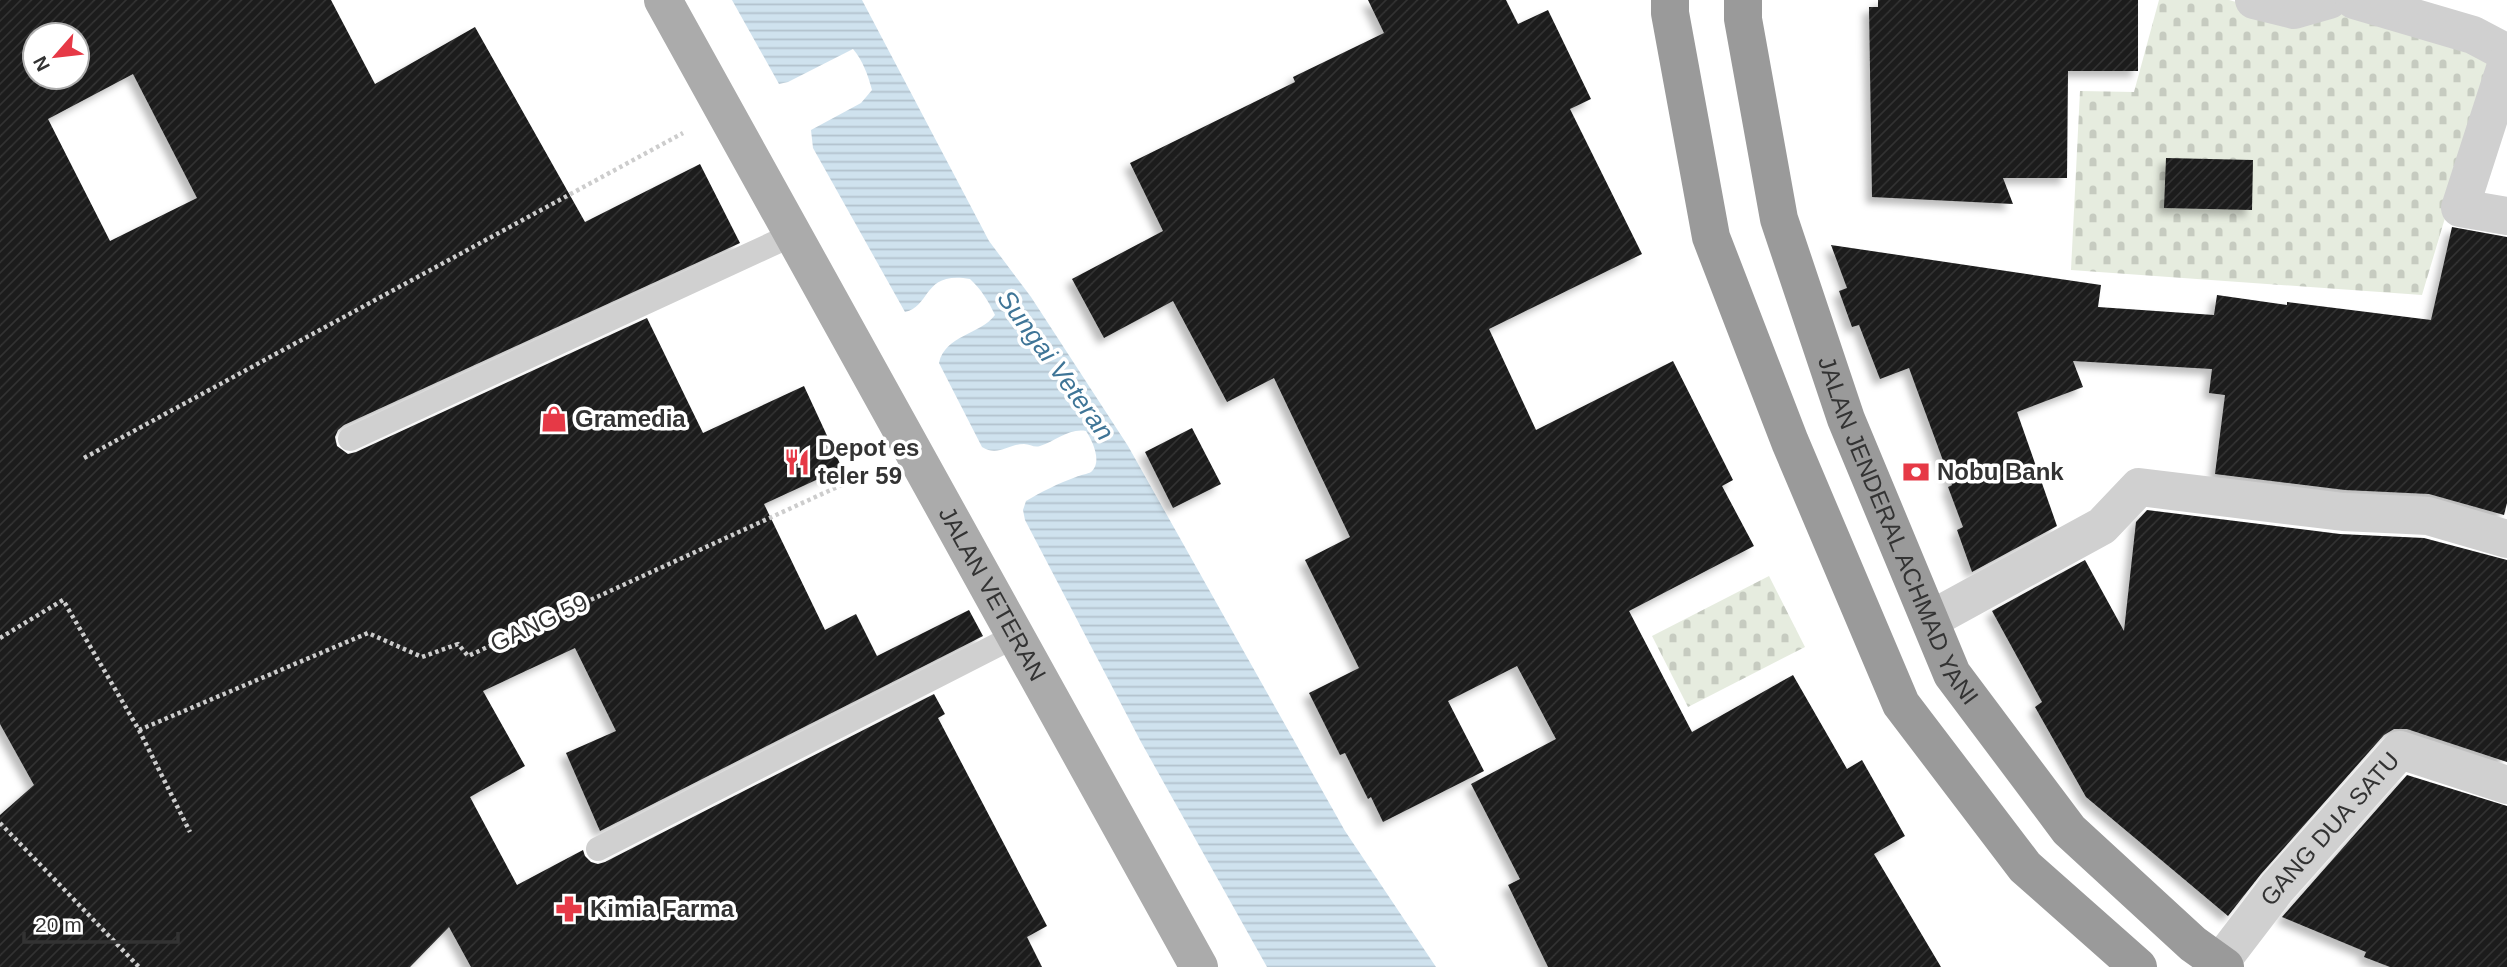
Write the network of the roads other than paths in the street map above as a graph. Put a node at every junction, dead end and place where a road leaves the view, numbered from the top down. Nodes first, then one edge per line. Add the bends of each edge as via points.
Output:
1 (663, 0) edge
2 (1670, 0) edge
3 (1743, 0) edge
4 (2254, 0) edge
5 (2329, 0) edge
6 (2354, 0) edge
7 (2507, 52) edge
8 (2507, 62) edge
9 (2507, 216) edge
10 (794, 234) junction
11 (350, 439) dead end
12 (2507, 539) edge
13 (1930, 620) junction
14 (1015, 636) junction
15 (2507, 785) edge
16 (598, 849) dead end
17 (2222, 965) edge
18 (1199, 967) edge
19 (2138, 967) edge

1 - 10 main road, JALAN VETERAN
2 - 19 highway via 1711,237 1790,442 1901,704 2025,867
3 - 13 highway, JALAN JENDERAL ACHMAD YANI via 1779,219 1846,419
4 - 5 street via 2294,10
6 - 7 street via 2473,36
8 - 9 street via 2460,208
10 - 11 lane
10 - 14 main road, JALAN VETERAN
12 - 13 street via 2428,516 2343,512 2139,487 2102,526
13 - 17 highway, JALAN JENDERAL ACHMAD YANI via 1952,674 2069,830
14 - 16 lane
14 - 18 main road, JALAN VETERAN
15 - 17 street, GANG DUA SATU via 2400,750 2277,888

